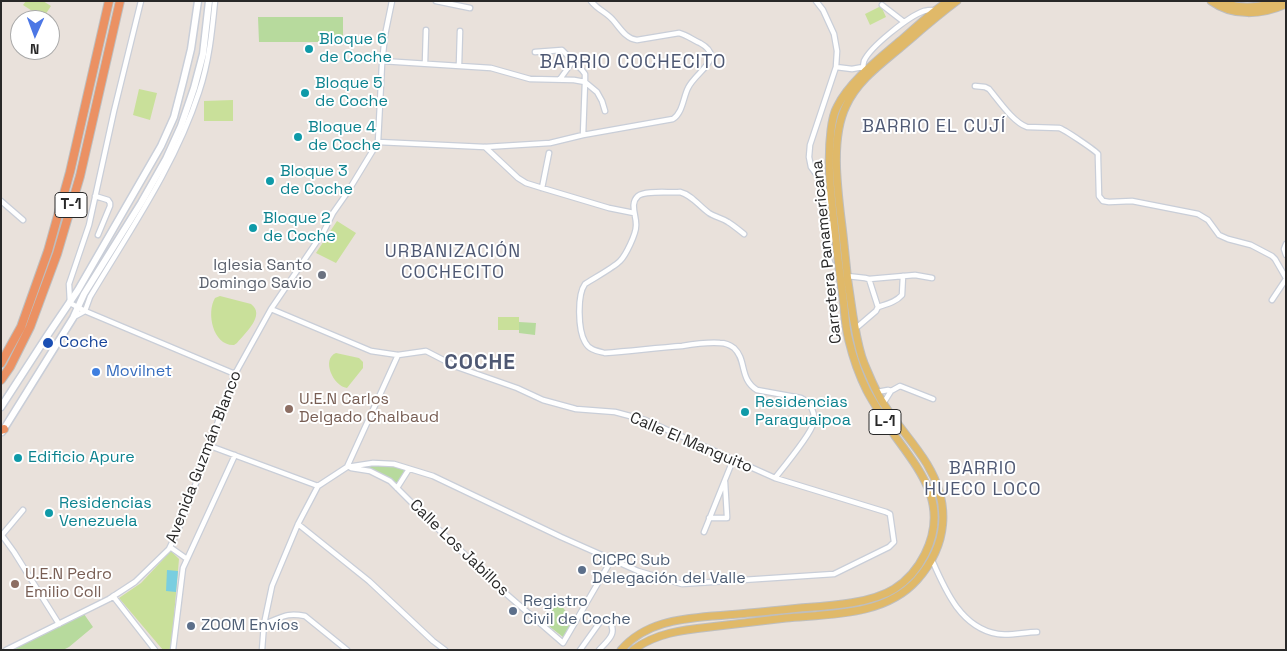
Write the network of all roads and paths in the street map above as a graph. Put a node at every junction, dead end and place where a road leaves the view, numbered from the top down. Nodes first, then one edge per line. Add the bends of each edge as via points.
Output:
1 (108, 1) edge
2 (120, 1) edge
3 (141, 1) edge
4 (198, 1) edge
5 (208, 1) edge
6 (214, 1) edge
7 (392, 1) edge
8 (436, 1) edge
9 (591, 1) edge
10 (816, 1) edge
11 (948, 1) edge
12 (957, 1) edge
13 (1211, 1) edge
14 (1220, 1) edge
15 (1278, 1) edge
16 (446, 2) edge
17 (1286, 4) edge
18 (882, 5) dead end
19 (470, 8) dead end
20 (937, 9) junction
21 (904, 22) junction
22 (426, 30) dead end
23 (460, 31) dead end
24 (535, 52) dead end
25 (382, 61) junction
26 (573, 61) junction
27 (424, 63) junction
28 (459, 65) junction
29 (836, 67) junction
30 (864, 70) junction
31 (560, 80) junction
32 (585, 82) junction
33 (975, 86) dead end
34 (605, 111) dead end
35 (583, 135) junction
36 (378, 142) junction
37 (485, 147) junction
38 (549, 153) dead end
39 (542, 188) junction
40 (95, 196) junction
41 (1, 201) edge
42 (634, 213) junction
43 (23, 220) dead end
44 (744, 234) dead end
45 (98, 235) dead end
46 (834, 239) junction
47 (1286, 244) edge
48 (1286, 255) edge
49 (831, 265) dead end
50 (847, 276) junction
51 (903, 276) junction
52 (932, 278) dead end
53 (1286, 278) edge
54 (868, 279) junction
55 (1272, 300) dead end
56 (70, 303) junction
57 (878, 307) junction
58 (77, 308) junction
59 (271, 309) junction
60 (85, 311) junction
61 (73, 318) junction
62 (855, 329) junction
63 (398, 355) junction
64 (1, 363) edge
65 (235, 374) junction
66 (1, 380) edge
67 (891, 391) junction
68 (877, 392) junction
69 (933, 398) dead end
70 (883, 404) junction
71 (1, 407) edge
72 (2, 431) edge
73 (210, 446) junction
74 (235, 454) junction
75 (733, 460) junction
76 (347, 468) junction
77 (409, 469) junction
78 (775, 478) junction
79 (725, 481) junction
80 (318, 486) junction
81 (397, 488) junction
82 (23, 510) dead end
83 (709, 518) junction
84 (298, 524) junction
85 (704, 532) dead end
86 (2, 535) edge
87 (170, 547) junction
88 (187, 559) junction
89 (612, 559) junction
90 (932, 560) junction
91 (113, 596) junction
92 (59, 624) junction
93 (264, 624) junction
94 (1037, 632) dead end
95 (6, 650) edge
96 (156, 650) edge
97 (173, 650) edge
98 (262, 650) edge
99 (347, 650) edge
100 (445, 650) edge
101 (580, 650) edge
102 (599, 650) edge
103 (621, 650) edge
104 (633, 650) edge

1 - 64 highway, T-1 via 70,172 48,251 21,327
2 - 66 highway, T-1 via 80,176 57,254 30,327
3 - 40 street
4 - 56 main road via 191,49 168,132
5 - 58 main road via 202,54 181,126 162,167
6 - 60 street via 207,60 187,125 160,182 90,297
7 - 25 street, Avenida Guzmán Blanco
8 - 16 street
9 - 35 street via 631,39 679,33 707,47 712,55 710,62 693,80 680,112 673,119
10 - 29 street via 834,34
11 - 20 main road, Carretera Panamericana / L-1
12 - 50 main road, Carretera Panamericana / L-1 via 876,68 846,105 840,127 837,163
13 - 17 main road via 1226,10 1243,12 1260,12
14 - 15 main road via 1234,6 1259,7
16 - 19 street
18 - 21 street
20 - 21 street via 924,11
20 - 30 main road, Carretera Panamericana / L-1
21 - 30 street via 874,47 865,60
22 - 27 street
23 - 28 street
24 - 26 street via 560,49
25 - 27 street
25 - 36 street, Avenida Guzmán Blanco
26 - 31 street
26 - 32 street via 584,72
27 - 28 street
28 - 31 street via 491,68 530,79
29 - 30 street
29 - 46 street via 809,157 830,204
30 - 46 main road, Carretera Panamericana / L-1 via 840,101 832,124 829,168
31 - 32 street
32 - 34 street via 597,92
32 - 35 street
33 - 53 street via 989,89 1024,126 1059,128 1095,150 1098,154 1099,196 1104,201 1132,201 1198,214 1208,220 1219,235 1252,245 1272,256
35 - 37 street via 550,143
36 - 37 street
36 - 59 street, Avenida Guzmán Blanco via 324,231
37 - 39 street via 518,178
38 - 39 street
39 - 42 street
40 - 45 street via 110,203
40 - 56 street via 69,284
41 - 43 street
42 - 44 street via 634,200 641,194 680,192
42 - 78 street via 636,230 625,254 582,288 581,331 586,343 592,350 605,353 717,342 731,346 739,354 752,387 801,398 807,401 813,413 813,425
46 - 49 street via 827,249
46 - 103 main road, Carretera Panamericana / L-1 via 849,341 861,378 929,487 935,524 925,555 908,578 879,596 825,606 668,622 650,628
47 - 48 street
50 - 54 street
50 - 62 main road, Carretera Panamericana / L-1
51 - 52 street
51 - 54 street
51 - 57 street via 902,295
53 - 55 street
54 - 57 street
56 - 58 street
56 - 71 main road
57 - 62 street
58 - 60 street
58 - 61 main road
59 - 63 street, Calle El Manguito via 371,351
59 - 65 street, Avenida Guzmán Blanco
60 - 61 street
60 - 65 street
61 - 72 main road
62 - 68 main road, Carretera Panamericana / L-1 via 861,354
63 - 75 street, Calle El Manguito via 426,351 457,367 543,400 644,420
63 - 76 street
65 - 73 street, Avenida Guzmán Blanco
67 - 68 street
67 - 69 street via 900,386
67 - 70 street
68 - 70 main road, Carretera Panamericana / L-1
70 - 90 main road, Carretera Panamericana / L-1 via 924,459 938,488 943,525
73 - 74 street
73 - 87 street, Avenida Guzmán Blanco
74 - 80 street
74 - 88 street
75 - 78 street, Calle El Manguito
75 - 79 street
76 - 77 street via 373,463
76 - 80 street
76 - 81 street, Calle Los Jabillos via 370,471
77 - 81 street
77 - 89 street via 433,476
78 - 89 street, Calle El Manguito via 890,514 894,542 834,574 682,584 638,571
79 - 83 street
79 - 83 street via 728,516
80 - 84 street
81 - 89 street, Calle Los Jabillos via 504,592 563,643
82 - 86 street
83 - 85 street
84 - 93 street via 272,586
84 - 100 street
86 - 92 street
87 - 88 street
87 - 91 street, Avenida Guzmán Blanco via 135,582
88 - 97 street via 183,568
90 - 94 street via 958,609 980,628 1000,635
90 - 104 main road, Carretera Panamericana / L-1 via 908,588 875,606 684,630 657,636
91 - 92 street, Avenida Guzmán Blanco
91 - 96 street
92 - 95 street, Avenida Guzmán Blanco
93 - 98 street
93 - 99 street via 287,615 305,616
101 - 102 street via 600,622 609,620 613,632

